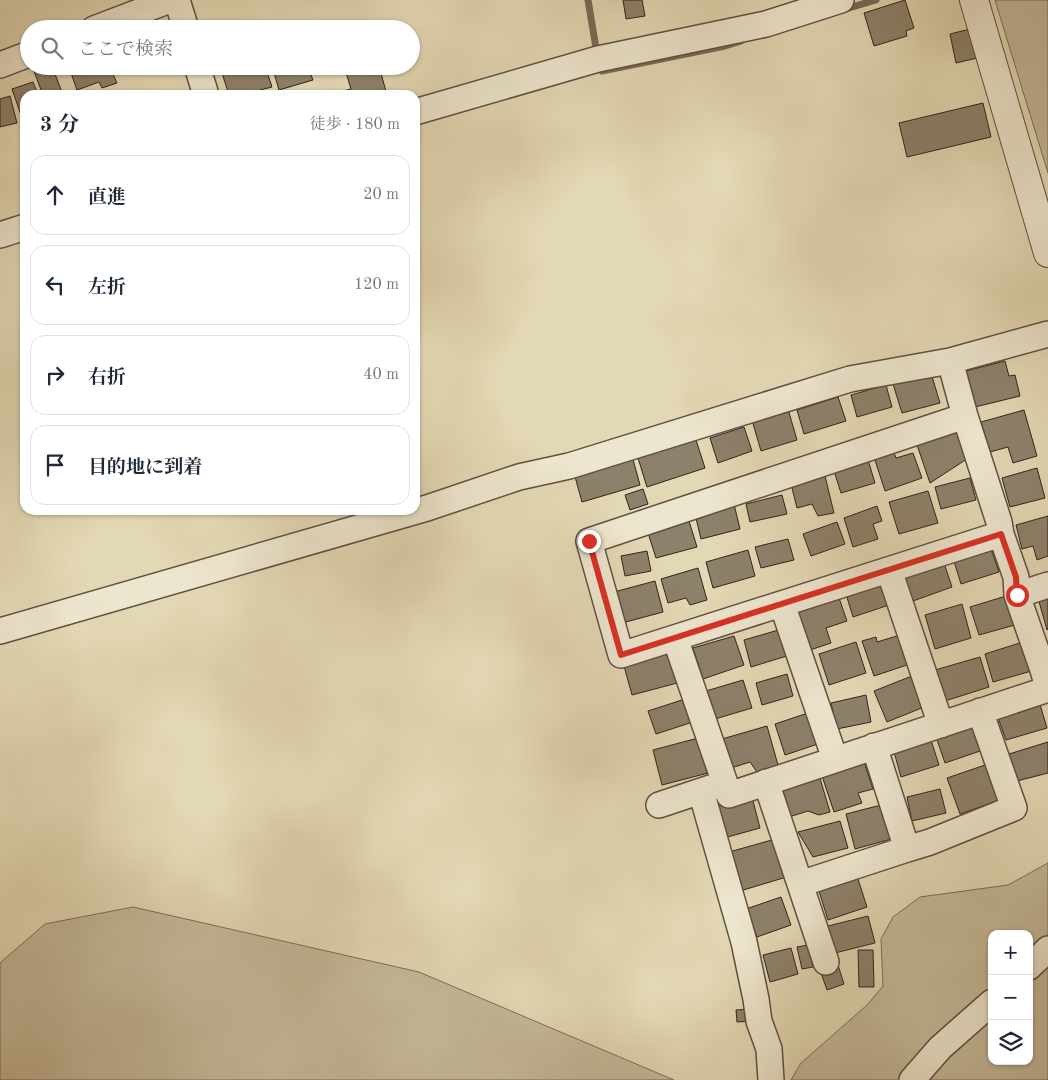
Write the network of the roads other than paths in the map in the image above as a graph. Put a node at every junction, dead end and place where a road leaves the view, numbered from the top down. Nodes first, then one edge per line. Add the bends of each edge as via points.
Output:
1 (170, 0) edge
2 (177, 0) edge
3 (841, 0) edge
4 (974, 0) edge
5 (118, 20) edge
6 (183, 20) edge
7 (20, 57) edge
8 (0, 65) edge
9 (200, 75) edge
10 (204, 90) edge
11 (420, 111) edge
12 (20, 229) edge
13 (0, 235) edge
14 (1048, 253) edge
15 (1048, 334) edge
16 (950, 361) junction
17 (964, 416) junction
18 (420, 509) edge
19 (375, 517) edge
20 (1001, 534) junction
21 (890, 570) junction
22 (1048, 585) edge
23 (1017, 595) junction
24 (782, 604) junction
25 (0, 631) edge
26 (676, 638) junction
27 (1048, 688) edge
28 (980, 711) junction
29 (941, 725) junction
30 (874, 746) junction
31 (835, 759) junction
32 (766, 782) junction
33 (725, 783) junction
34 (701, 791) junction
35 (659, 805) dead end
36 (908, 849) junction
37 (800, 884) junction
38 (1048, 949) edge
39 (826, 962) dead end
40 (1033, 963) edge
41 (988, 1006) edge
42 (771, 1080) edge
43 (912, 1080) edge

1 - 5 street
2 - 6 street
3 - 11 street via 766,24 598,59
4 - 14 street
7 - 8 street
9 - 10 street
12 - 13 street
15 - 16 street
16 - 17 street
16 - 18 street via 850,379
17 - 20 street
17 - 26 street via 589,541 621,655
19 - 25 street
20 - 21 street
20 - 23 street via 1016,577
21 - 24 street
21 - 29 street
22 - 23 street
23 - 27 street
24 - 26 street
24 - 31 street
26 - 33 street
27 - 28 street
28 - 29 street
28 - 36 street via 1014,808
29 - 30 street
30 - 31 street
30 - 36 street
31 - 32 street
32 - 33 street via 729,794
32 - 37 street
33 - 34 street
34 - 35 street
34 - 42 street via 744,942 768,1049
36 - 37 street
37 - 39 street
38 - 40 street
41 - 43 street via 940,1048

